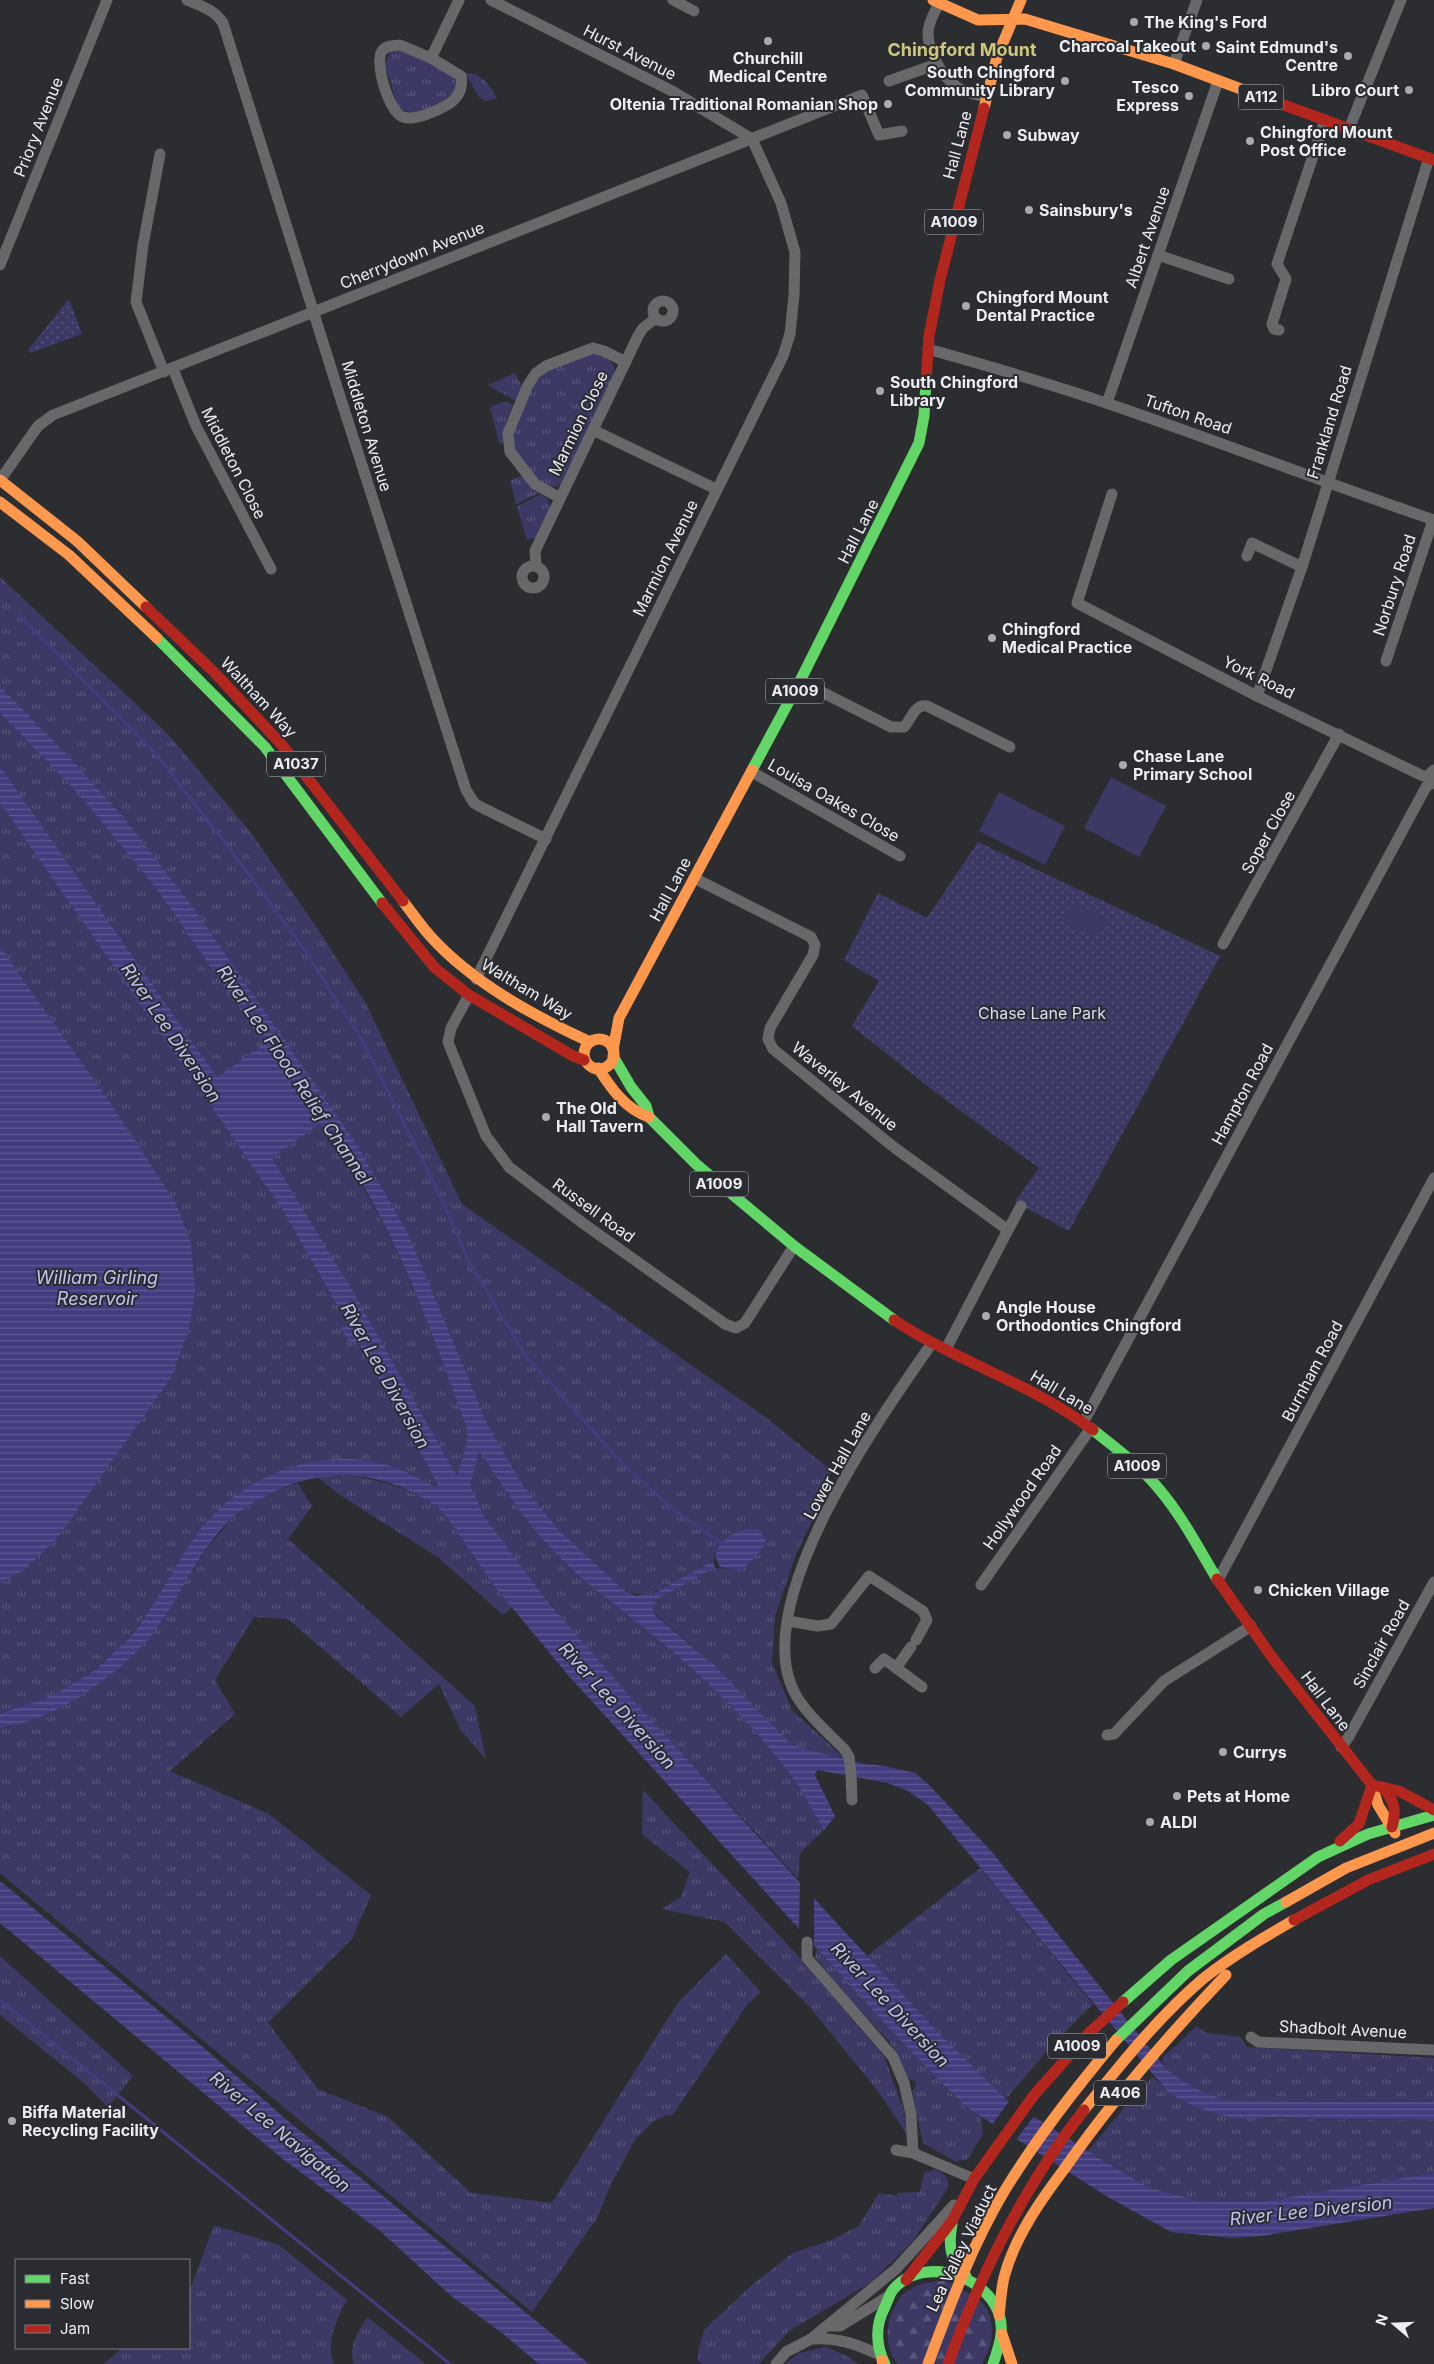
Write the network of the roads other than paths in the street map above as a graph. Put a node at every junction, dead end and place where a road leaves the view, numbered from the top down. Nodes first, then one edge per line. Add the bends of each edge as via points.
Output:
1 (107, 0) edge
2 (187, 0) edge
3 (459, 0) edge
4 (491, 0) edge
5 (673, 0) edge
6 (1021, 0) edge
7 (1197, 0) edge
8 (1401, 0) edge
9 (936, 2) edge
10 (694, 11) dead end
11 (1014, 18) junction
12 (431, 58) junction
13 (937, 64) junction
14 (1174, 64) junction
15 (889, 81) dead end
16 (1218, 81) junction
17 (987, 97) junction
18 (1325, 120) junction
19 (1349, 129) junction
20 (902, 131) dead end
21 (752, 138) junction
22 (160, 154) dead end
23 (1432, 159) edge
24 (1158, 255) junction
25 (0, 265) edge
26 (1229, 279) dead end
27 (314, 312) junction
28 (656, 318) dead end
29 (1279, 330) dead end
30 (928, 349) junction
31 (626, 362) junction
32 (168, 371) junction
33 (1108, 403) junction
34 (593, 430) junction
35 (0, 480) edge
36 (1327, 484) junction
37 (716, 489) junction
38 (1112, 494) dead end
39 (22, 497) junction
40 (560, 498) junction
41 (0, 502) edge
42 (12, 511) junction
43 (1434, 520) edge
44 (1247, 556) dead end
45 (536, 566) dead end
46 (1302, 567) junction
47 (271, 569) dead end
48 (166, 624) junction
49 (155, 636) junction
50 (1386, 661) dead end
51 (800, 681) junction
52 (1258, 696) junction
53 (1339, 734) junction
54 (1010, 747) dead end
55 (293, 759) junction
56 (281, 769) junction
57 (752, 772) junction
58 (1432, 778) edge
59 (546, 839) junction
60 (900, 856) dead end
61 (372, 862) junction
62 (359, 873) junction
63 (694, 878) junction
64 (1223, 944) dead end
65 (476, 979) junction
66 (469, 995) junction
67 (618, 1018) junction
68 (592, 1041) junction
69 (613, 1053) junction
70 (584, 1060) junction
71 (598, 1068) junction
72 (649, 1117) junction
73 (1434, 1178) edge
74 (1021, 1206) dead end
75 (1008, 1230) junction
76 (794, 1246) junction
77 (932, 1343) junction
78 (946, 1349) junction
79 (1087, 1425) junction
80 (1218, 1580) junction
81 (1434, 1582) edge
82 (981, 1585) dead end
83 (788, 1621) junction
84 (1251, 1626) junction
85 (875, 1668) dead end
86 (896, 1668) junction
87 (922, 1687) dead end
88 (1107, 1735) dead end
89 (1340, 1747) junction
90 (1377, 1786) junction
91 (852, 1800) dead end
92 (1434, 1810) edge
93 (1434, 1816) edge
94 (1434, 1822) edge
95 (1394, 1830) junction
96 (1434, 1833) edge
97 (1434, 1854) edge
98 (1318, 1857) junction
99 (1271, 1889) junction
100 (807, 1942) dead end
101 (1254, 1944) junction
102 (1251, 2037) dead end
103 (1434, 2050) edge
104 (896, 2150) dead end
105 (913, 2152) junction
106 (972, 2183) junction
107 (952, 2221) junction
108 (968, 2278) junction
109 (906, 2280) junction
110 (890, 2295) junction
111 (999, 2315) junction
112 (828, 2326) junction
113 (1002, 2334) junction
114 (811, 2339) junction
115 (883, 2361) edge
116 (776, 2364) edge
117 (928, 2364) edge
118 (948, 2364) edge
119 (993, 2364) edge
120 (1012, 2364) edge

1 - 25 street, Priory Avenue
2 - 27 street, Middleton Avenue via 209,10 223,23
3 - 12 street
4 - 21 street, Hurst Avenue via 672,91
5 - 10 street
6 - 11 main road, A1009
7 - 14 street
8 - 19 street
9 - 11 main road, A112 via 965,16 986,21
9 - 13 street via 928,32
11 - 14 main road, A112
11 - 17 main road, Hall Lane / A1009 via 997,57
12 - 12 street via 400,46 386,47 381,52 380,68 392,107 401,117 426,114 447,105 458,95 461,76
13 - 15 street
13 - 17 street via 957,88
14 - 16 main road, A112
16 - 18 main road, A112
16 - 24 street, Albert Avenue
17 - 30 main road, Hall Lane / A1009 via 940,280
18 - 19 main road, A112
18 - 29 street via 1277,264 1286,279 1272,324
19 - 23 main road, A112
20 - 21 street, Cherrydown Avenue via 879,136 862,95
21 - 27 street, Cherrydown Avenue
21 - 37 street, Marmion Avenue via 781,203 795,252 790,334 783,356
22 - 32 street, Middleton Close via 136,302
23 - 36 street, Frankland Road
24 - 26 street
24 - 33 street, Albert Avenue
27 - 32 street, Cherrydown Avenue
27 - 59 street, Middleton Avenue via 466,790 474,803
28 - 31 street, Marmion Close via 642,328
30 - 33 street, Tufton Road
30 - 51 main road, Hall Lane / A1009 via 919,443
31 - 34 street, Marmion Close
31 - 40 street, Marmion Close via 604,351 584,350 536,372 526,388 508,433 510,452 535,484
32 - 35 street, Cherrydown Avenue via 45,419
32 - 47 street, Middleton Close
33 - 36 street, Tufton Road
34 - 37 street
34 - 40 street, Marmion Close
35 - 39 main road, Waltham Way / A1037
36 - 43 street, Tufton Road
36 - 46 street, Frankland Road
37 - 59 street, Marmion Avenue
38 - 52 street, York Road via 1076,603
39 - 42 main road
39 - 48 main road, Waltham Way / A1037 via 77,541
40 - 45 street, Marmion Close via 535,551
41 - 42 main road, Waltham Way / A1037
42 - 49 main road, Waltham Way / A1037 via 69,555
43 - 50 street, Norbury Road
44 - 46 street via 1252,543
46 - 52 street, Frankland Road
48 - 49 main road
48 - 55 main road, Waltham Way / A1037
49 - 56 main road, Waltham Way / A1037 via 251,733
51 - 54 street via 891,727 904,726 922,705
51 - 57 main road, Hall Lane / A1009
52 - 53 street, York Road
53 - 58 street, York Road
53 - 64 street, Soper Close
55 - 56 main road, A1037
55 - 61 main road, Waltham Way / A1037
56 - 62 main road, Waltham Way / A1037
57 - 60 street, Louisa Oakes Close
57 - 63 main road, Hall Lane / A1009
58 - 79 street, Hampton Road via 1372,884
59 - 65 street, Marmion Avenue
61 - 62 main road
61 - 65 main road, Waltham Way / A1037 via 430,936
62 - 66 main road, Waltham Way / A1037 via 436,968
63 - 67 main road, Hall Lane / A1009
63 - 75 street, Waverley Avenue via 812,937 815,945 813,956 770,1028 768,1039 773,1049 896,1148
65 - 68 main road, Waltham Way / A1037 via 568,1033
66 - 70 main road, Waltham Way / A1037
66 - 76 street, Russell Road via 451,1028 448,1042 486,1136 509,1167 584,1224 725,1324 736,1328 745,1323
67 - 68 main road, Hall Lane / A1009
67 - 69 main road, Hall Lane / A1009
68 - 69 main road via 606,1041
68 - 70 main road via 584,1049
69 - 71 main road via 607,1066
69 - 72 main road, Hall Lane / A1009 via 631,1087 646,1106
70 - 71 main road
71 - 72 main road, Hall Lane / A1009 via 619,1096 639,1115
72 - 76 main road, Hall Lane / A1009 via 696,1164
73 - 80 street, Burnham Road
74 - 75 street
75 - 78 street
76 - 77 main road, Hall Lane / A1009 via 896,1321
77 - 78 main road, Hall Lane / A1009
77 - 83 street, Lower Hall Lane via 874,1428 829,1506 803,1566
78 - 79 main road, Hall Lane / A1009 via 1045,1399
79 - 80 main road, Hall Lane / A1009 via 1132,1461 1159,1489
79 - 82 street, Hollywood Road
80 - 84 main road, Hall Lane / A1009
81 - 89 street, Sinclair Road
83 - 86 street via 817,1626 831,1624 869,1576 923,1611 927,1620
83 - 91 street, Lower Hall Lane via 783,1650 794,1692 845,1750 852,1778
84 - 88 street via 1164,1681 1114,1734
84 - 89 main road, Hall Lane / A1009
85 - 86 street via 884,1659
86 - 87 street
89 - 90 main road, Hall Lane / A1009
90 - 92 main road via 1406,1794
90 - 95 main road, Hall Lane / A1009 via 1391,1796 1397,1813
90 - 98 main road, A1009 via 1352,1833
93 - 95 main road
94 - 95 main road
95 - 98 main road via 1368,1834
95 - 99 main road, A1009
96 - 117 main road, Lea Valley Viaduct / A406 via 1374,1855 1315,1883 1237,1932 1150,2007 1095,2066 1036,2142 982,2234 952,2298
97 - 101 main road, A406 via 1354,1884
98 - 99 main road, A1009
99 - 106 main road, A1009 via 1171,1960 1090,2032 1034,2096
100 - 105 street via 807,1958 893,2057 912,2114
101 - 111 main road, A406 via 1161,2044 1109,2106 1036,2210 1015,2247 1005,2273
101 - 118 main road, Lea Valley Viaduct / A406 via 1233,1956 1177,2003 1115,2070 1069,2127 1012,2218 976,2291
102 - 103 street, Shadbolt Avenue via 1258,2042
104 - 105 street
105 - 106 street
106 - 107 main road, A1009
106 - 112 street via 896,2269
107 - 108 main road, A1009 via 948,2243 950,2256
107 - 109 main road, A1009
108 - 109 main road via 954,2272 934,2271
108 - 111 main road via 986,2291
109 - 110 main road
110 - 112 street via 840,2326
110 - 115 main road via 882,2307 877,2328
111 - 113 main road
112 - 114 street
113 - 119 main road
113 - 120 main road
114 - 115 street via 831,2338 855,2344
114 - 116 street via 786,2352

